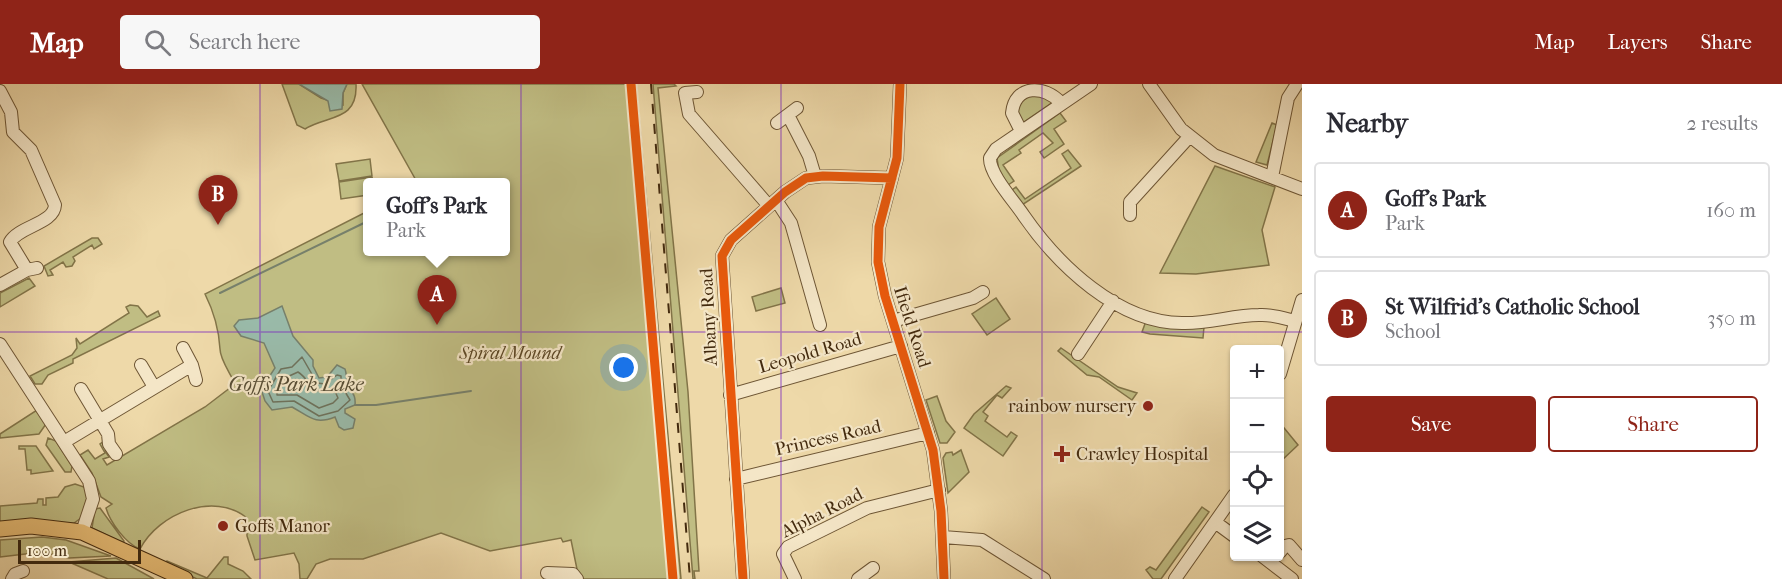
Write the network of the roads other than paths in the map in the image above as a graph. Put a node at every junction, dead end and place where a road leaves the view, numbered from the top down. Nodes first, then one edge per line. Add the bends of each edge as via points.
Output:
1 (900, 84) edge
2 (1091, 84) edge
3 (1149, 84) edge
4 (1297, 84) edge
5 (0, 91) edge
6 (697, 92) dead end
7 (1061, 104) junction
8 (777, 123) dead end
9 (1021, 131) junction
10 (1189, 136) junction
11 (814, 176) junction
12 (1272, 177) junction
13 (892, 178) junction
14 (1302, 189) edge
15 (773, 203) junction
16 (1130, 214) dead end
17 (5, 245) edge
18 (0, 285) edge
19 (982, 292) dead end
20 (1302, 300) edge
21 (1113, 301) junction
22 (892, 321) junction
23 (1295, 321) junction
24 (820, 325) dead end
25 (0, 344) edge
26 (901, 346) junction
27 (183, 348) dead end
28 (1078, 354) dead end
29 (1284, 360) edge
30 (5, 361) edge
31 (141, 365) dead end
32 (192, 365) junction
33 (196, 380) dead end
34 (154, 387) junction
35 (81, 389) dead end
36 (730, 395) junction
37 (100, 420) junction
38 (928, 433) junction
39 (64, 442) junction
40 (116, 454) dead end
41 (736, 479) junction
42 (939, 490) junction
43 (1230, 501) edge
44 (1215, 522) junction
45 (0, 529) edge
46 (82, 532) junction
47 (1230, 533) edge
48 (943, 537) junction
49 (1284, 547) edge
50 (1302, 560) edge
51 (1272, 561) edge
52 (873, 568) dead end
53 (23, 571) dead end
54 (547, 573) dead end
55 (860, 578) edge
56 (12, 579) edge
57 (185, 579) edge
58 (576, 579) edge
59 (743, 579) edge
60 (795, 579) edge
61 (944, 579) edge
62 (1044, 579) edge
63 (1175, 579) edge
64 (1292, 579) edge

1 - 13 street, Ifield Road via 899,143
2 - 7 street
3 - 10 street
4 - 12 street via 1288,98
5 - 17 street via 12,112 13,132 29,146 43,170 55,208 51,215
6 - 15 street via 685,93 689,114
7 - 9 street
7 - 9 street via 1040,89 1020,95 1012,113
8 - 11 street via 792,111
9 - 21 street via 996,149 990,158 992,169 1047,245
10 - 12 street via 1226,162
10 - 16 street via 1130,202
11 - 13 street, Albany Road
11 - 15 street, Albany Road via 797,182
12 - 14 street
13 - 22 street, Ifield Road via 879,227 877,252 880,281
15 - 24 street via 789,220
15 - 36 street, Albany Road via 731,240 722,256
17 - 18 street via 32,269
19 - 22 street
20 - 23 street
21 - 23 street via 1140,315 1168,322 1258,315
21 - 28 street
22 - 26 street, Ifield Road
23 - 29 street
25 - 30 street
26 - 36 street, Leopold Road
26 - 38 street, Ifield Road
27 - 32 street
30 - 39 street
31 - 34 street
32 - 33 street
32 - 34 street
34 - 37 street
35 - 37 street
36 - 41 street, Albany Road
37 - 39 street
37 - 40 street
38 - 41 street, Princess Road
38 - 42 street, Ifield Road
39 - 46 street via 92,488 92,503
41 - 59 street, Albany Road
42 - 48 street, Ifield Road
42 - 60 street, Alpha Road via 867,508 784,549
43 - 44 street
44 - 47 street
44 - 63 street
45 - 46 main road via 31,526
46 - 57 main road
48 - 61 street, Ifield Road
48 - 62 street via 982,540
49 - 50 street via 1289,545
51 - 64 street
52 - 55 street
53 - 56 street
54 - 58 street via 573,574

